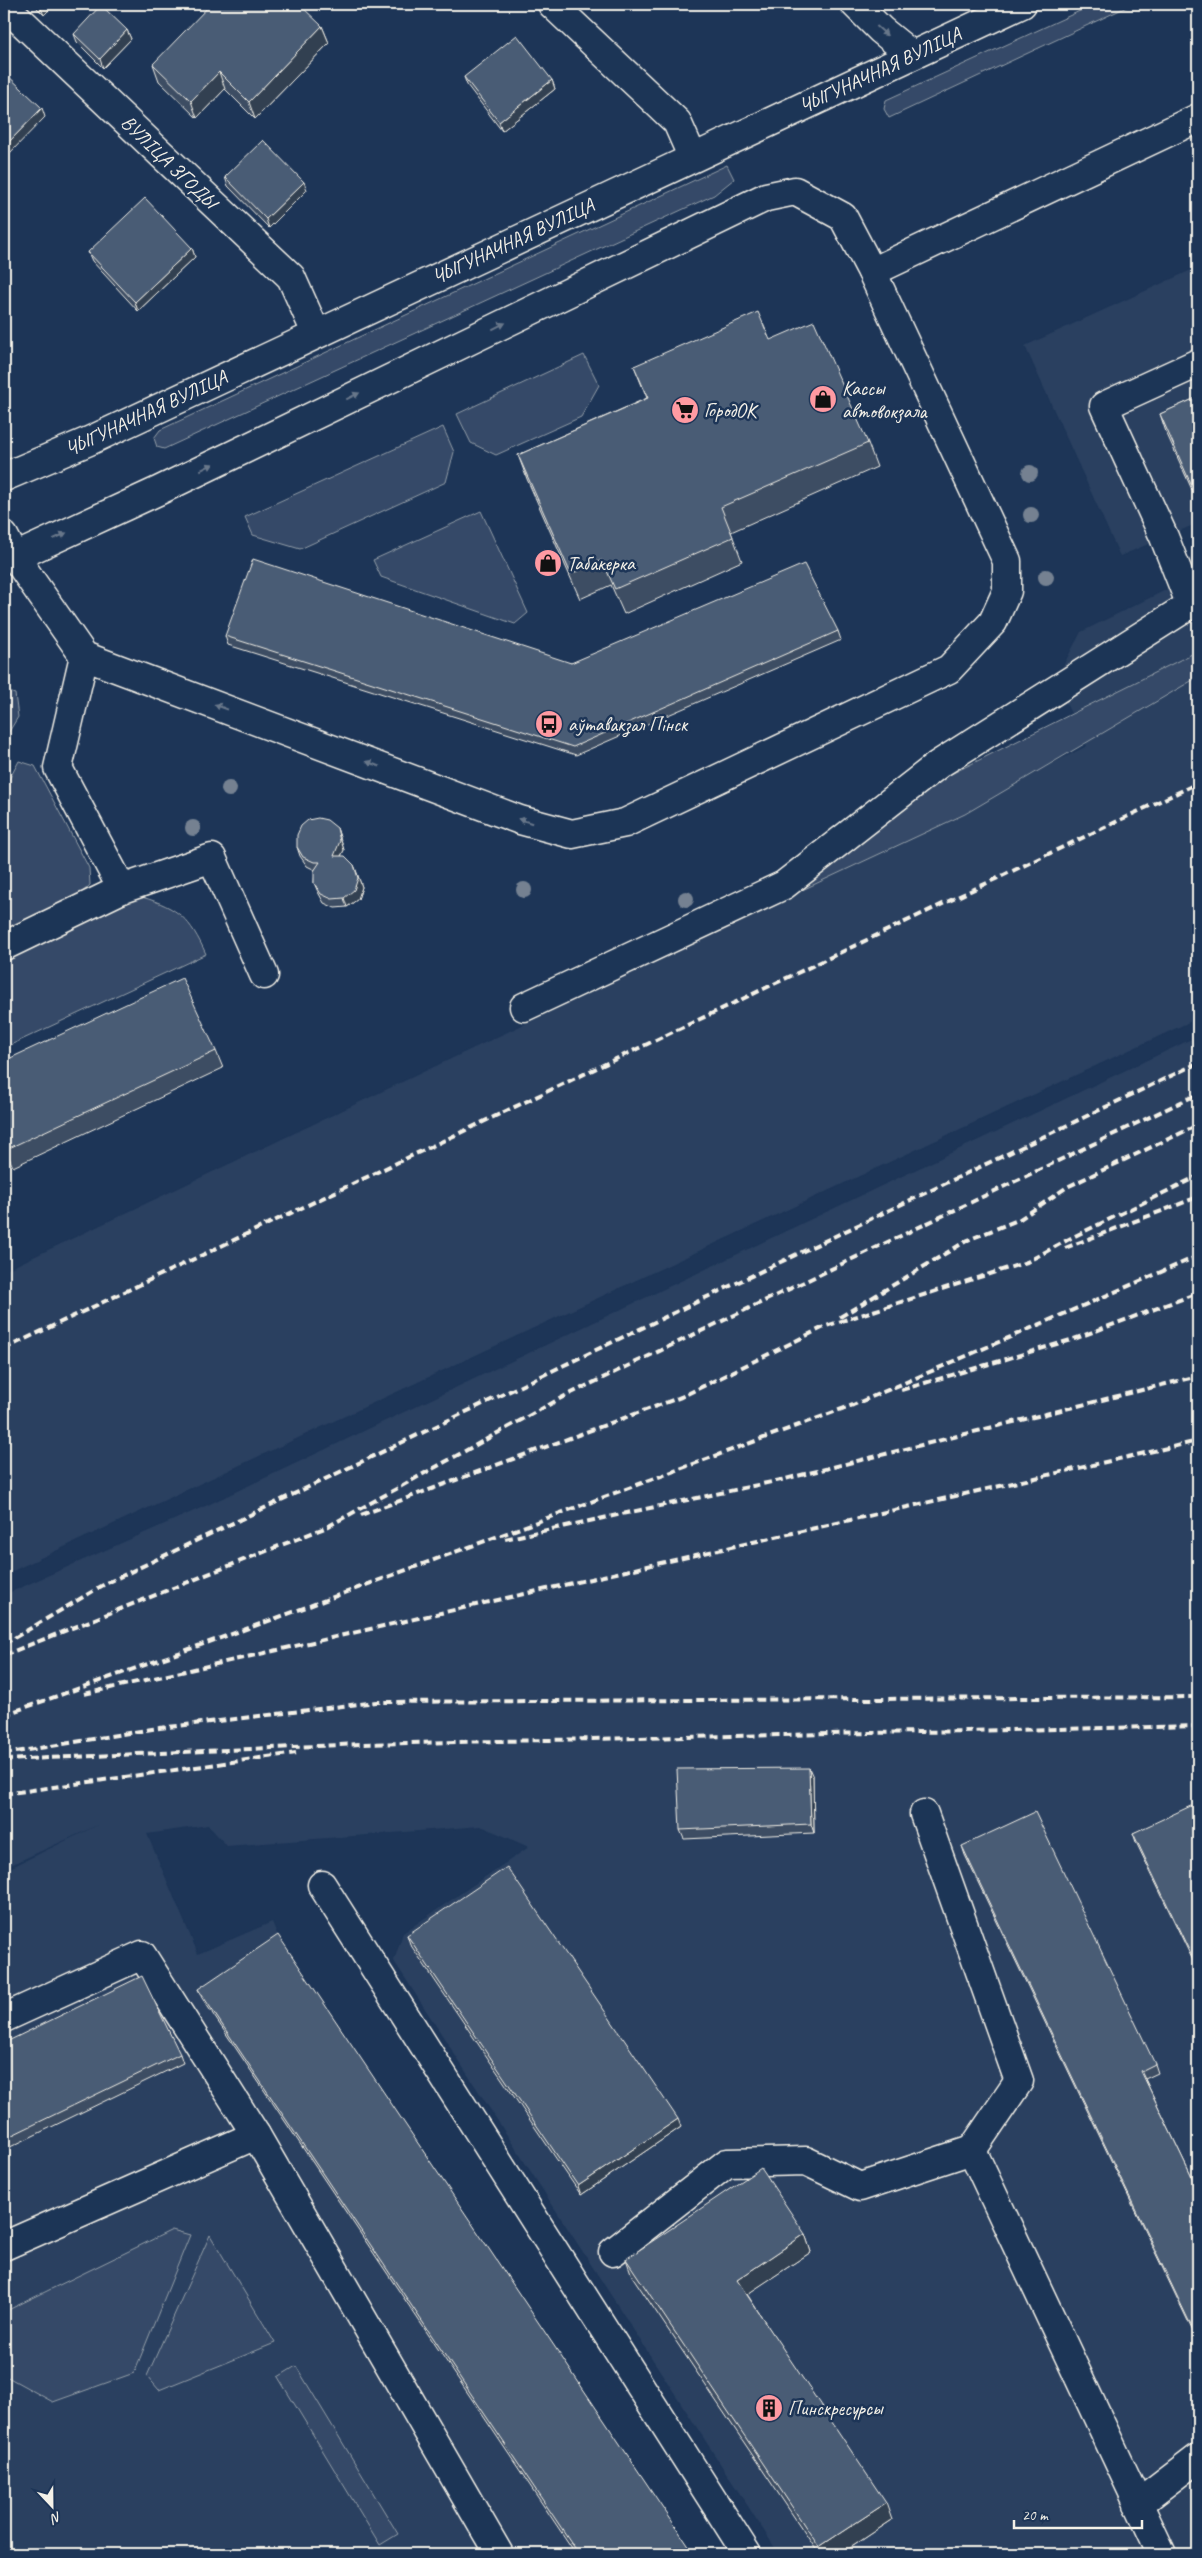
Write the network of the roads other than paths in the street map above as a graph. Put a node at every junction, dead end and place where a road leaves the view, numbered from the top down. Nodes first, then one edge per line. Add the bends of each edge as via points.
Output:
1 (552, 4) edge
2 (856, 4) edge
3 (1022, 4) edge
4 (4, 5) edge
5 (912, 55) junction
6 (1198, 118) edge
7 (692, 156) junction
8 (872, 272) junction
9 (316, 333) junction
10 (1198, 363) edge
11 (4, 478) edge
12 (10, 546) edge
13 (1194, 601) edge
14 (84, 656) junction
15 (122, 889) junction
16 (4, 946) edge
17 (264, 975) dead end
18 (524, 1007) dead end
19 (924, 1814) dead end
20 (322, 1885) dead end
21 (4, 2018) edge
22 (256, 2135) junction
23 (972, 2150) junction
24 (4, 2246) edge
25 (613, 2252) dead end
26 (1198, 2458) edge
27 (1138, 2504) junction
28 (499, 2554) edge
29 (747, 2554) edge
30 (1162, 2554) edge

1 - 7 street via 677,122
2 -> 5 street
3 - 5 street, ЧЫГУНАЧНАЯ ВУЛІЦА
4 - 9 street, ВУЛІЦА ЗГОДЫ via 290,277
5 - 7 street, ЧЫГУНАЧНАЯ ВУЛІЦА
6 - 8 street
7 - 9 street, ЧЫГУНАЧНАЯ ВУЛІЦА
12 -> 8 street via 158,491 766,197 795,191 843,217
8 -> 14 street via 1007,561 1008,590 993,622 949,669 624,823 572,834 520,820
9 - 11 street, ЧЫГУНАЧНАЯ ВУЛІЦА
10 - 13 street via 1104,406
12 - 14 street
13 - 18 street via 938,764 784,885
14 - 15 street via 58,768
15 - 16 street
15 - 17 street via 212,858
19 - 23 street via 1019,2081
20 - 29 street
21 - 22 street via 142,1955
22 - 24 street
22 - 28 street
23 - 25 street via 860,2188 806,2161 727,2163
23 - 27 street
26 - 27 street
27 - 30 street

